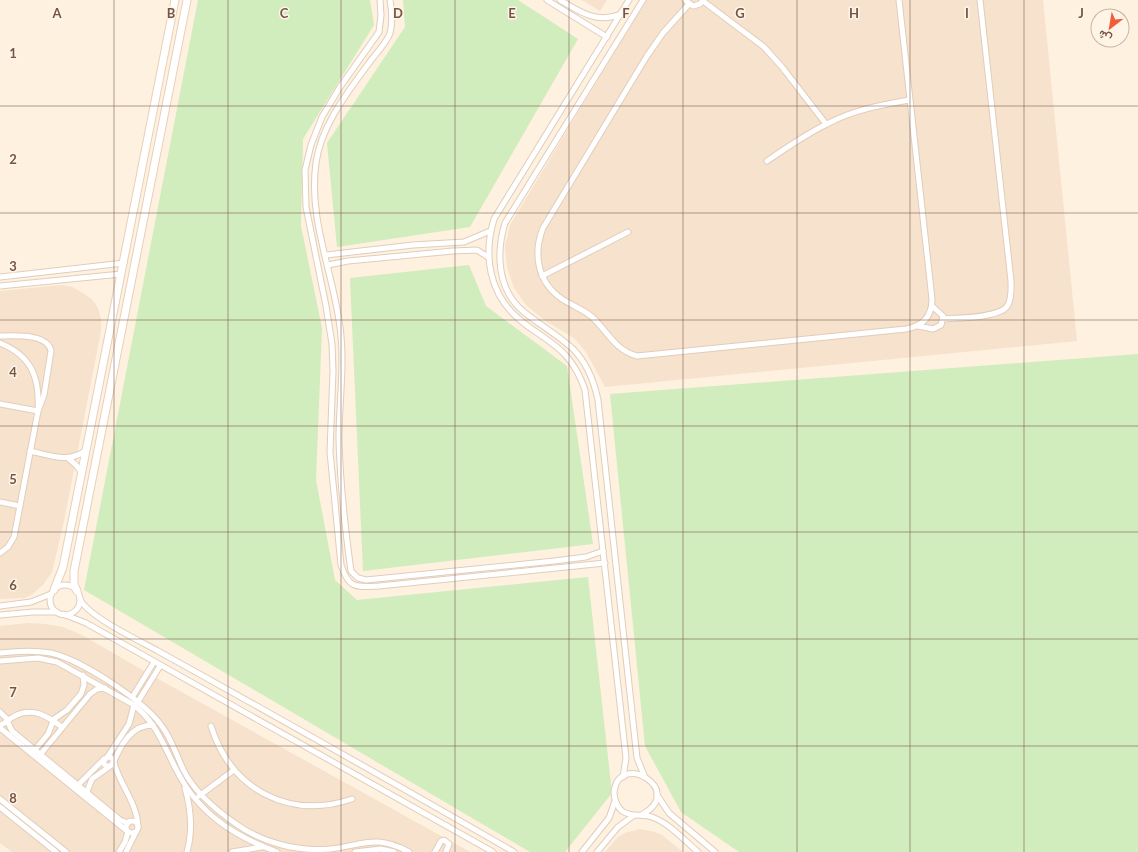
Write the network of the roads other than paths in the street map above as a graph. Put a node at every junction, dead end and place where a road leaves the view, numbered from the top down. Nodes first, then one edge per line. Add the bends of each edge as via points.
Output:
1 (175, 0) edge
2 (187, 0) edge
3 (380, 0) edge
4 (390, 0) edge
5 (547, 0) edge
6 (560, 0) edge
7 (629, 0) edge
8 (643, 0) edge
9 (703, 0) edge
10 (899, 0) edge
11 (980, 0) edge
12 (687, 2) edge
13 (621, 14) junction
14 (607, 37) junction
15 (910, 100) junction
16 (826, 124) junction
17 (766, 161) dead end
18 (490, 231) junction
19 (628, 232) dead end
20 (326, 255) junction
21 (488, 257) junction
22 (124, 263) junction
23 (328, 265) junction
24 (121, 274) junction
25 (542, 276) junction
26 (0, 277) edge
27 (0, 286) edge
28 (932, 306) junction
29 (943, 319) junction
30 (918, 326) junction
31 (0, 336) edge
32 (0, 342) edge
33 (0, 404) edge
34 (38, 411) junction
35 (86, 450) junction
36 (30, 451) junction
37 (68, 458) junction
38 (82, 474) junction
39 (0, 502) edge
40 (20, 506) junction
41 (603, 551) junction
42 (0, 553) edge
43 (605, 563) junction
44 (77, 591) junction
45 (53, 592) junction
46 (80, 599) junction
47 (0, 606) edge
48 (61, 613) junction
49 (0, 615) edge
50 (38, 651) junction
51 (0, 653) edge
52 (38, 658) junction
53 (0, 661) edge
54 (154, 662) junction
55 (160, 666) junction
56 (83, 675) junction
57 (105, 688) junction
58 (122, 690) junction
59 (119, 695) junction
60 (133, 696) junction
61 (139, 700) junction
62 (134, 705) junction
63 (1, 714) edge
64 (16, 715) junction
65 (53, 720) junction
66 (8, 721) junction
67 (153, 725) junction
68 (211, 726) dead end
69 (0, 727) edge
70 (62, 727) junction
71 (33, 752) junction
72 (39, 756) junction
73 (106, 758) junction
74 (114, 761) junction
75 (109, 767) junction
76 (234, 770) junction
77 (644, 775) junction
78 (623, 777) junction
79 (183, 783) junction
80 (76, 787) junction
81 (86, 794) junction
82 (201, 794) junction
83 (657, 795) junction
84 (195, 798) junction
85 (0, 799) edge
86 (352, 800) dead end
87 (615, 801) junction
88 (0, 807) edge
89 (20, 814) junction
90 (643, 814) junction
91 (633, 816) junction
92 (15, 819) junction
93 (128, 823) junction
94 (137, 829) junction
95 (127, 831) junction
96 (347, 846) junction
97 (264, 847) junction
98 (339, 850) edge
99 (56, 852) edge
100 (66, 852) edge
101 (119, 852) edge
102 (126, 852) edge
103 (187, 852) edge
104 (232, 852) edge
105 (277, 852) edge
106 (353, 852) edge
107 (394, 852) edge
108 (409, 852) edge
109 (435, 852) edge
110 (446, 852) edge
111 (492, 852) edge
112 (514, 852) edge
113 (582, 852) edge
114 (597, 852) edge
115 (698, 852) edge
116 (715, 852) edge

1 - 22 street
2 - 44 street via 74,571
3 - 43 street via 379,32 322,117 305,170 306,207 332,344 331,477 341,565 345,577 358,587 379,586
4 - 20 street via 392,16 389,34 326,128 316,162 316,222
5 - 14 street
6 - 13 street via 584,15 594,18 608,18
7 - 13 street
8 - 77 street via 505,222 500,238 499,255 502,276 513,301 523,312 573,349 582,360 595,386 637,758
9 - 12 street via 696,6
9 - 16 street via 764,47
10 - 15 street
11 - 29 street via 1011,295 1009,304 1001,312
12 - 25 street via 654,44 543,228 537,254
13 - 14 street
14 - 18 street via 494,219
15 - 16 street via 862,110
15 - 28 street
16 - 17 street
18 - 20 street via 464,242
18 - 21 street
19 - 25 street
20 - 23 street
21 - 23 street via 477,250 453,251
21 - 41 street via 495,285 506,306 558,348 581,378 588,403
22 - 24 street
22 - 26 street
23 - 41 street via 334,285 340,328 340,472 351,571 354,575 366,580 554,561 586,557
24 - 27 street
24 - 35 street
25 - 30 street via 556,294 591,316 617,346 637,356
28 - 29 street via 941,313
28 - 30 street via 928,318
29 - 30 street via 936,329
31 - 34 street via 30,337 44,341 50,347 44,395
32 - 34 street via 21,354 29,364 38,386
33 - 34 street
34 - 36 street
35 - 37 street
35 - 38 street
36 - 37 street
36 - 40 street
37 - 38 street
38 - 45 street via 61,575
39 - 40 street
40 - 42 street via 14,537 8,547
41 - 43 street
43 - 78 street via 626,758
44 - 45 street via 68,585 58,587
44 - 46 street
45 - 47 street via 31,602
45 - 48 street via 51,605
46 - 48 street via 76,609 69,614
46 - 112 street via 89,611
48 - 49 street
48 - 54 street via 86,623
50 - 51 street
50 - 52 street
50 - 58 street via 65,658
52 - 53 street
52 - 56 street via 57,662
54 - 55 street
54 - 60 street
55 - 61 street
55 - 111 street
56 - 57 street
56 - 65 street via 84,685 81,694 67,710
57 - 59 street
57 - 70 street via 92,692
58 - 59 street
58 - 60 street
59 - 62 street
60 - 61 street
61 - 82 street via 166,731 184,771
62 - 67 street
62 - 73 street via 129,724
63 - 64 street
63 - 66 street
64 - 65 street via 34,712
64 - 66 street
65 - 70 street
65 - 71 street via 48,734
66 - 69 street
66 - 71 street via 12,731
67 - 74 street via 134,730
67 - 79 street via 162,738
68 - 76 street via 220,749
69 - 71 street
70 - 72 street
71 - 72 street
72 - 80 street
73 - 74 street via 112,757
73 - 75 street via 104,764
73 - 80 street
74 - 75 street
74 - 94 street via 131,800
75 - 81 street via 92,779
76 - 82 street
76 - 86 street via 259,791 289,803 321,806
77 - 78 street via 633,773
77 - 83 street via 653,783
78 - 87 street via 615,790
79 - 84 street
79 - 103 street via 191,815
80 - 81 street
81 - 93 street via 120,820
81 - 95 street
82 - 84 street
82 - 98 street via 238,826 270,842 305,849
83 - 90 street via 653,807
83 - 116 street via 669,813
84 - 97 street via 224,826
85 - 89 street
87 - 91 street via 620,809
87 - 113 street via 609,818
88 - 92 street
89 - 92 street
89 - 100 street
90 - 91 street
90 - 115 street via 663,823
91 - 114 street via 618,827
92 - 99 street
93 - 94 street via 133,822
93 - 95 street
94 - 95 street via 132,833
94 - 102 street
95 - 101 street via 125,842
96 - 98 street
96 - 106 street
96 - 108 street via 380,841
97 - 104 street
97 - 105 street
106 - 107 street via 381,848
109 - 110 street via 444,840 449,844

